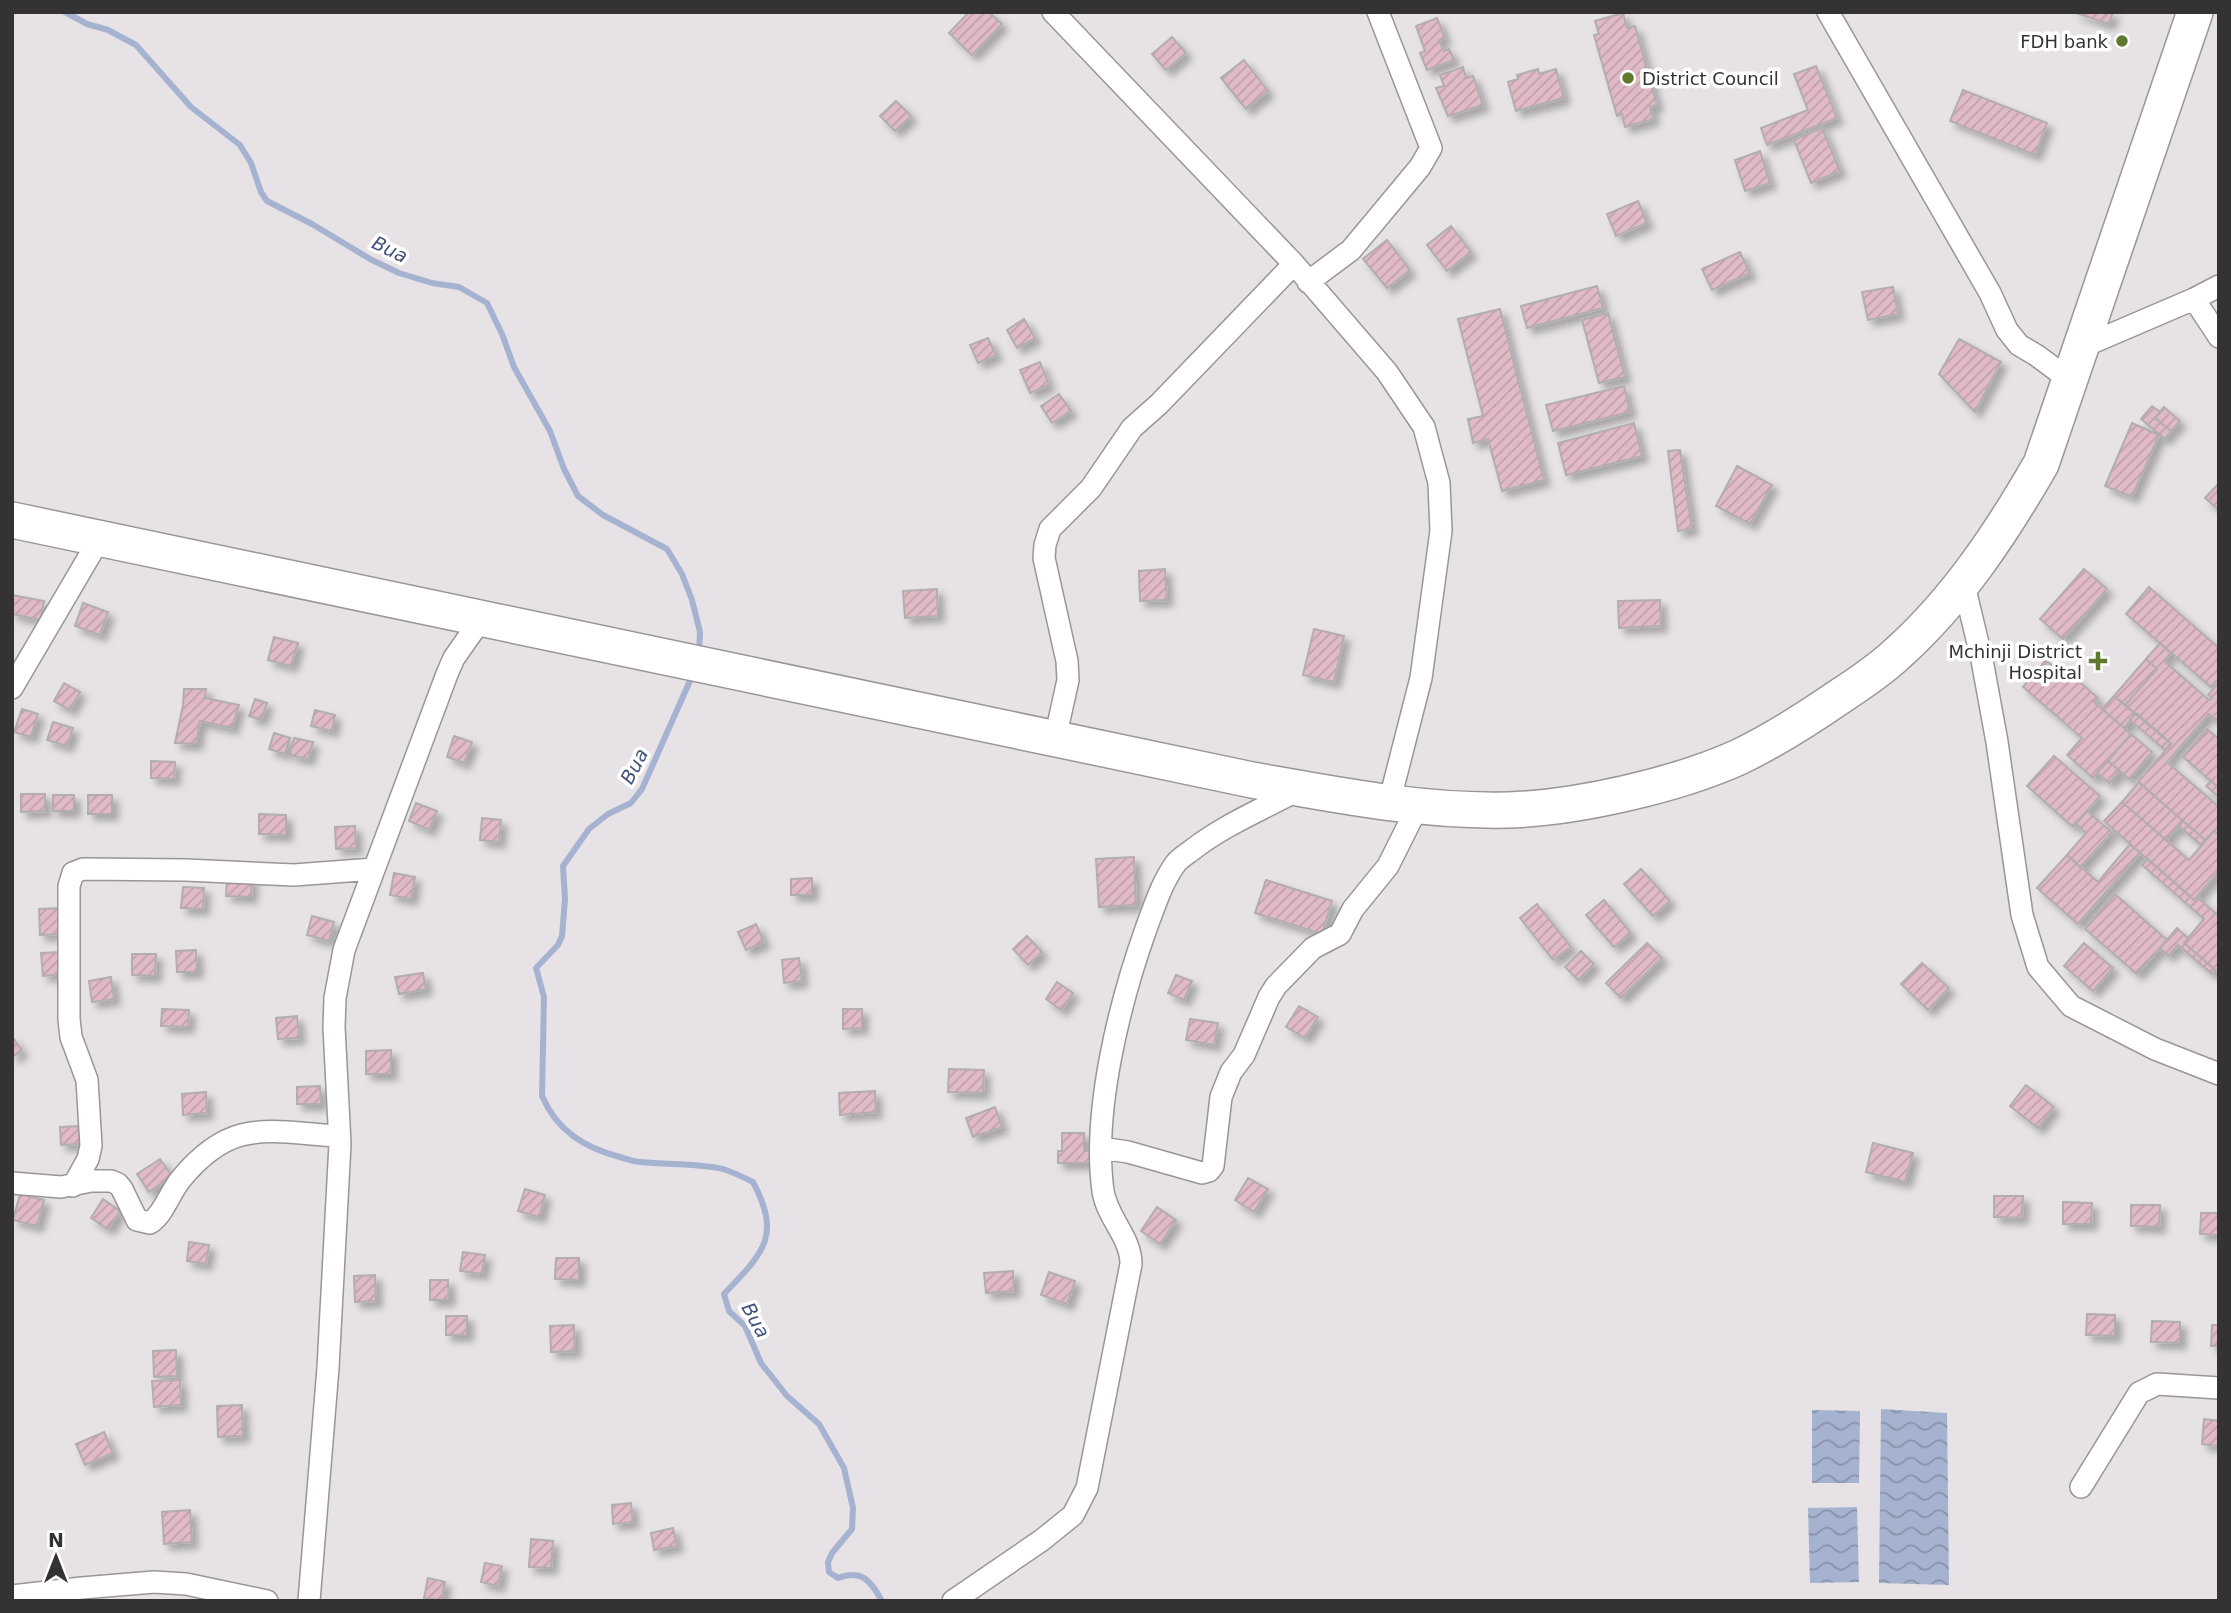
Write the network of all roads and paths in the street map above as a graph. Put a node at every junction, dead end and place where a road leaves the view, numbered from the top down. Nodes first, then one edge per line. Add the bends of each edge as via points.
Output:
1 (1053, 12) edge
2 (1378, 12) edge
3 (1828, 12) edge
4 (2195, 12) edge
5 (1294, 264) junction
6 (1308, 282) junction
7 (2219, 286) edge
8 (2194, 299) junction
9 (2219, 337) edge
10 (2082, 347) junction
11 (2071, 381) junction
12 (12, 520) edge
13 (100, 538) junction
14 (1963, 581) junction
15 (482, 618) junction
16 (12, 688) edge
17 (1055, 739) junction
18 (1300, 789) junction
19 (1404, 805) junction
20 (374, 869) junction
21 (2219, 1074) edge
22 (339, 1136) junction
23 (1101, 1148) junction
24 (12, 1184) edge
25 (73, 1186) junction
26 (2219, 1388) edge
27 (2081, 1487) dead end
28 (12, 1596) edge
29 (267, 1601) edge
30 (309, 1601) edge
31 (953, 1601) edge

1 - 5 street
2 - 6 street via 1431,148 1351,250
3 - 11 street via 2007,330 2018,345
4 - 10 highway
5 - 6 street
5 - 17 street via 1132,428 1091,488 1050,529 1044,558 1068,680
6 - 19 street via 1387,372 1424,427 1439,483 1441,531
7 - 8 street
8 - 9 street
8 - 10 street
10 - 11 highway
11 - 14 highway via 2041,464
12 - 13 highway
13 - 15 highway
13 - 16 street
14 - 19 highway via 1898,654 1794,727 1739,757 1689,776 1570,804 1510,810
14 - 21 street via 1997,742 2022,915 2038,967 2071,1006 2155,1049
15 - 17 highway
15 - 20 street via 447,674
17 - 18 highway
18 - 19 highway
18 - 23 street via 1208,838 1177,862 1158,895 1119,1021
19 - 23 street via 1388,866 1353,909 1340,934 1313,948 1269,997 1221,1097 1209,1171
20 - 22 street via 344,950 335,998
20 - 25 street via 293,875 83,869 73,873 69,886 69,1019 87,1080 91,1146
22 - 25 street via 261,1132 227,1138 197,1159 150,1223 137,1220 118,1184 91,1181
22 - 30 street via 328,1368
23 - 31 street via 1104,1193 1131,1251 1131,1265 1087,1488 1073,1515
24 - 25 street
26 - 27 street via 2157,1384 2139,1393
28 - 29 street via 154,1583 186,1584

